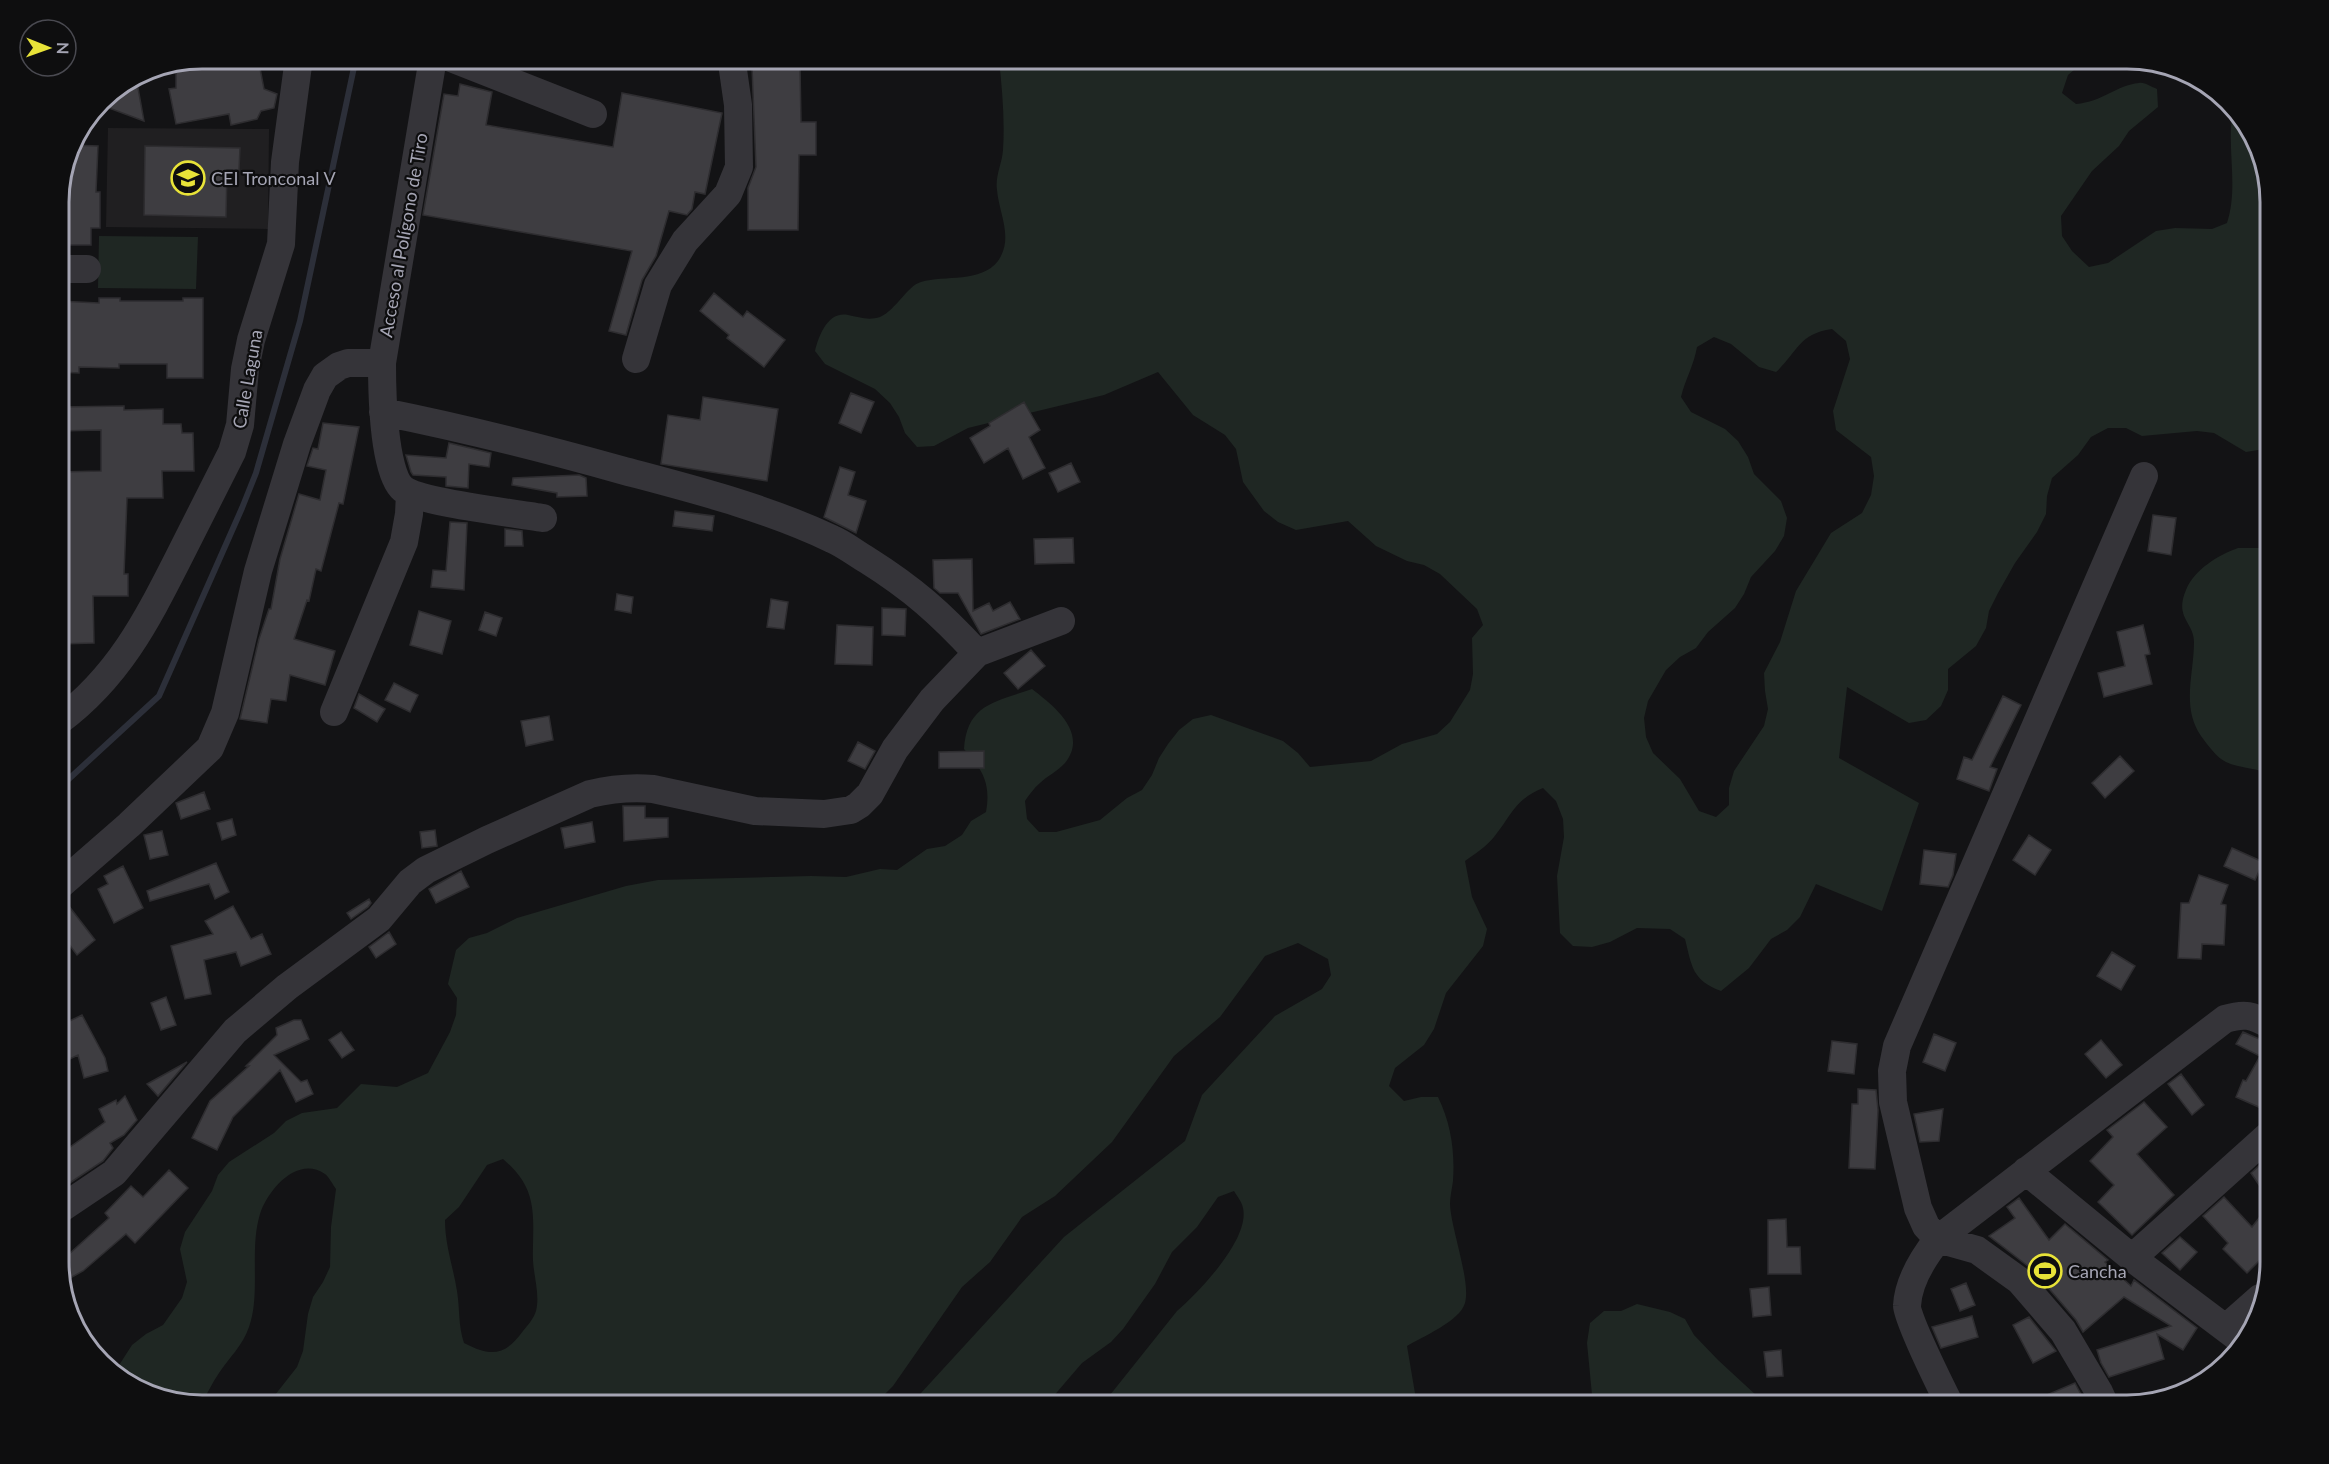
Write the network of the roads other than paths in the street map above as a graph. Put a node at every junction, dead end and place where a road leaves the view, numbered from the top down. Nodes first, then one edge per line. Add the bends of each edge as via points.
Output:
1 (298, 69) edge
2 (431, 69) edge
3 (479, 69) edge
4 (733, 69) edge
5 (594, 114) dead end
6 (69, 269) edge
7 (87, 269) dead end
8 (636, 359) dead end
9 (382, 363) junction
10 (383, 412) junction
11 (2144, 476) dead end
12 (410, 493) junction
13 (543, 518) dead end
14 (1061, 621) dead end
15 (977, 653) junction
16 (334, 712) dead end
17 (69, 713) edge
18 (69, 877) edge
19 (2260, 1019) edge
20 (2260, 1144) edge
21 (2026, 1171) junction
22 (69, 1203) edge
23 (1938, 1239) junction
24 (2132, 1258) junction
25 (2249, 1315) edge
26 (2236, 1335) edge
27 (1945, 1395) edge
28 (2100, 1395) edge

1 - 17 street, Calle Laguna via 285,162 282,244 251,340 240,425 232,452 145,624 105,680
2 - 9 street, Acceso al Polígono de Tiro
3 - 5 street
4 - 8 street via 739,166 728,194 685,241 658,285
6 - 7 street
9 - 10 street, Acceso al Polígono de Tiro
9 - 18 street via 339,366 325,376 317,390 258,571 225,713 210,748
10 - 12 street, Acceso al Polígono de Tiro via 394,474 399,485
10 - 15 street via 706,492 834,539 922,598
11 - 23 street via 1897,1046 1892,1071 1893,1102 1918,1208 1926,1226
12 - 13 street
12 - 16 street via 404,542
14 - 15 street
15 - 22 street via 932,700 895,748 870,794 851,810 824,814 755,811 653,789 605,790 426,870 410,882 379,920 287,987 235,1031 114,1173
19 - 21 street via 2241,1014 2225,1019
20 - 24 street
21 - 23 street
21 - 24 street
23 - 27 street via 1915,1276 1906,1308
23 - 28 street via 1977,1250 2020,1281 2062,1331
24 - 26 street
25 - 26 street

